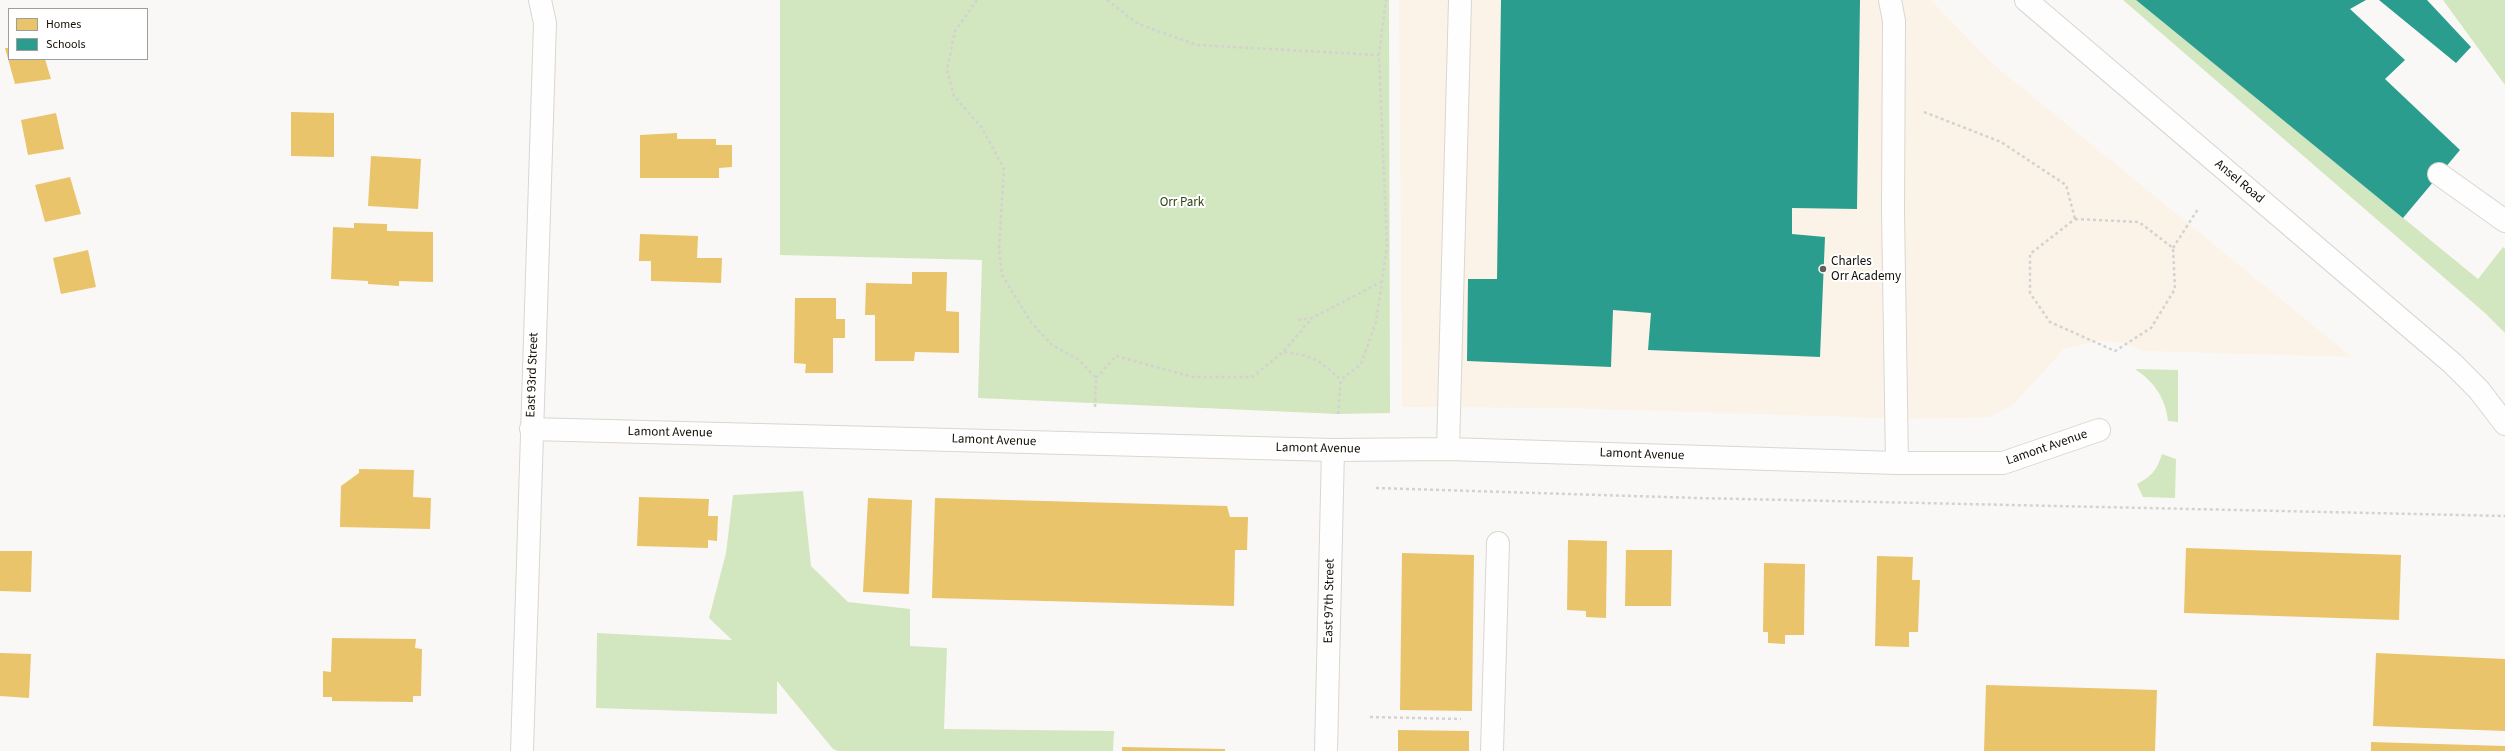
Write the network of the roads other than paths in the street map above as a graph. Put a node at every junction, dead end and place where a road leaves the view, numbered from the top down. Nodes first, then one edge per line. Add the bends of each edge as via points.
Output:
1 (540, 0) edge
2 (1460, 0) edge
3 (1890, 0) edge
4 (2026, 0) edge
5 (2440, 174) dead end
6 (2505, 221) edge
7 (2505, 424) edge
8 (531, 429) junction
9 (2099, 430) dead end
10 (1448, 449) junction
11 (1333, 450) junction
12 (1897, 463) junction
13 (1498, 543) dead end
14 (522, 751) edge
15 (1326, 751) edge
16 (1492, 751) edge

1 - 8 street, East 93rd Street via 545,23
2 - 10 street
3 - 12 street via 1894,21 1893,212
4 - 7 street, Ansel Road via 2452,364 2479,390
5 - 6 street
8 - 11 street, Lamont Avenue
8 - 14 street, East 93rd Street
9 - 12 street, Lamont Avenue via 2003,463
10 - 11 street, Lamont Avenue
10 - 12 street, Lamont Avenue
11 - 15 street, East 97th Street
13 - 16 street

